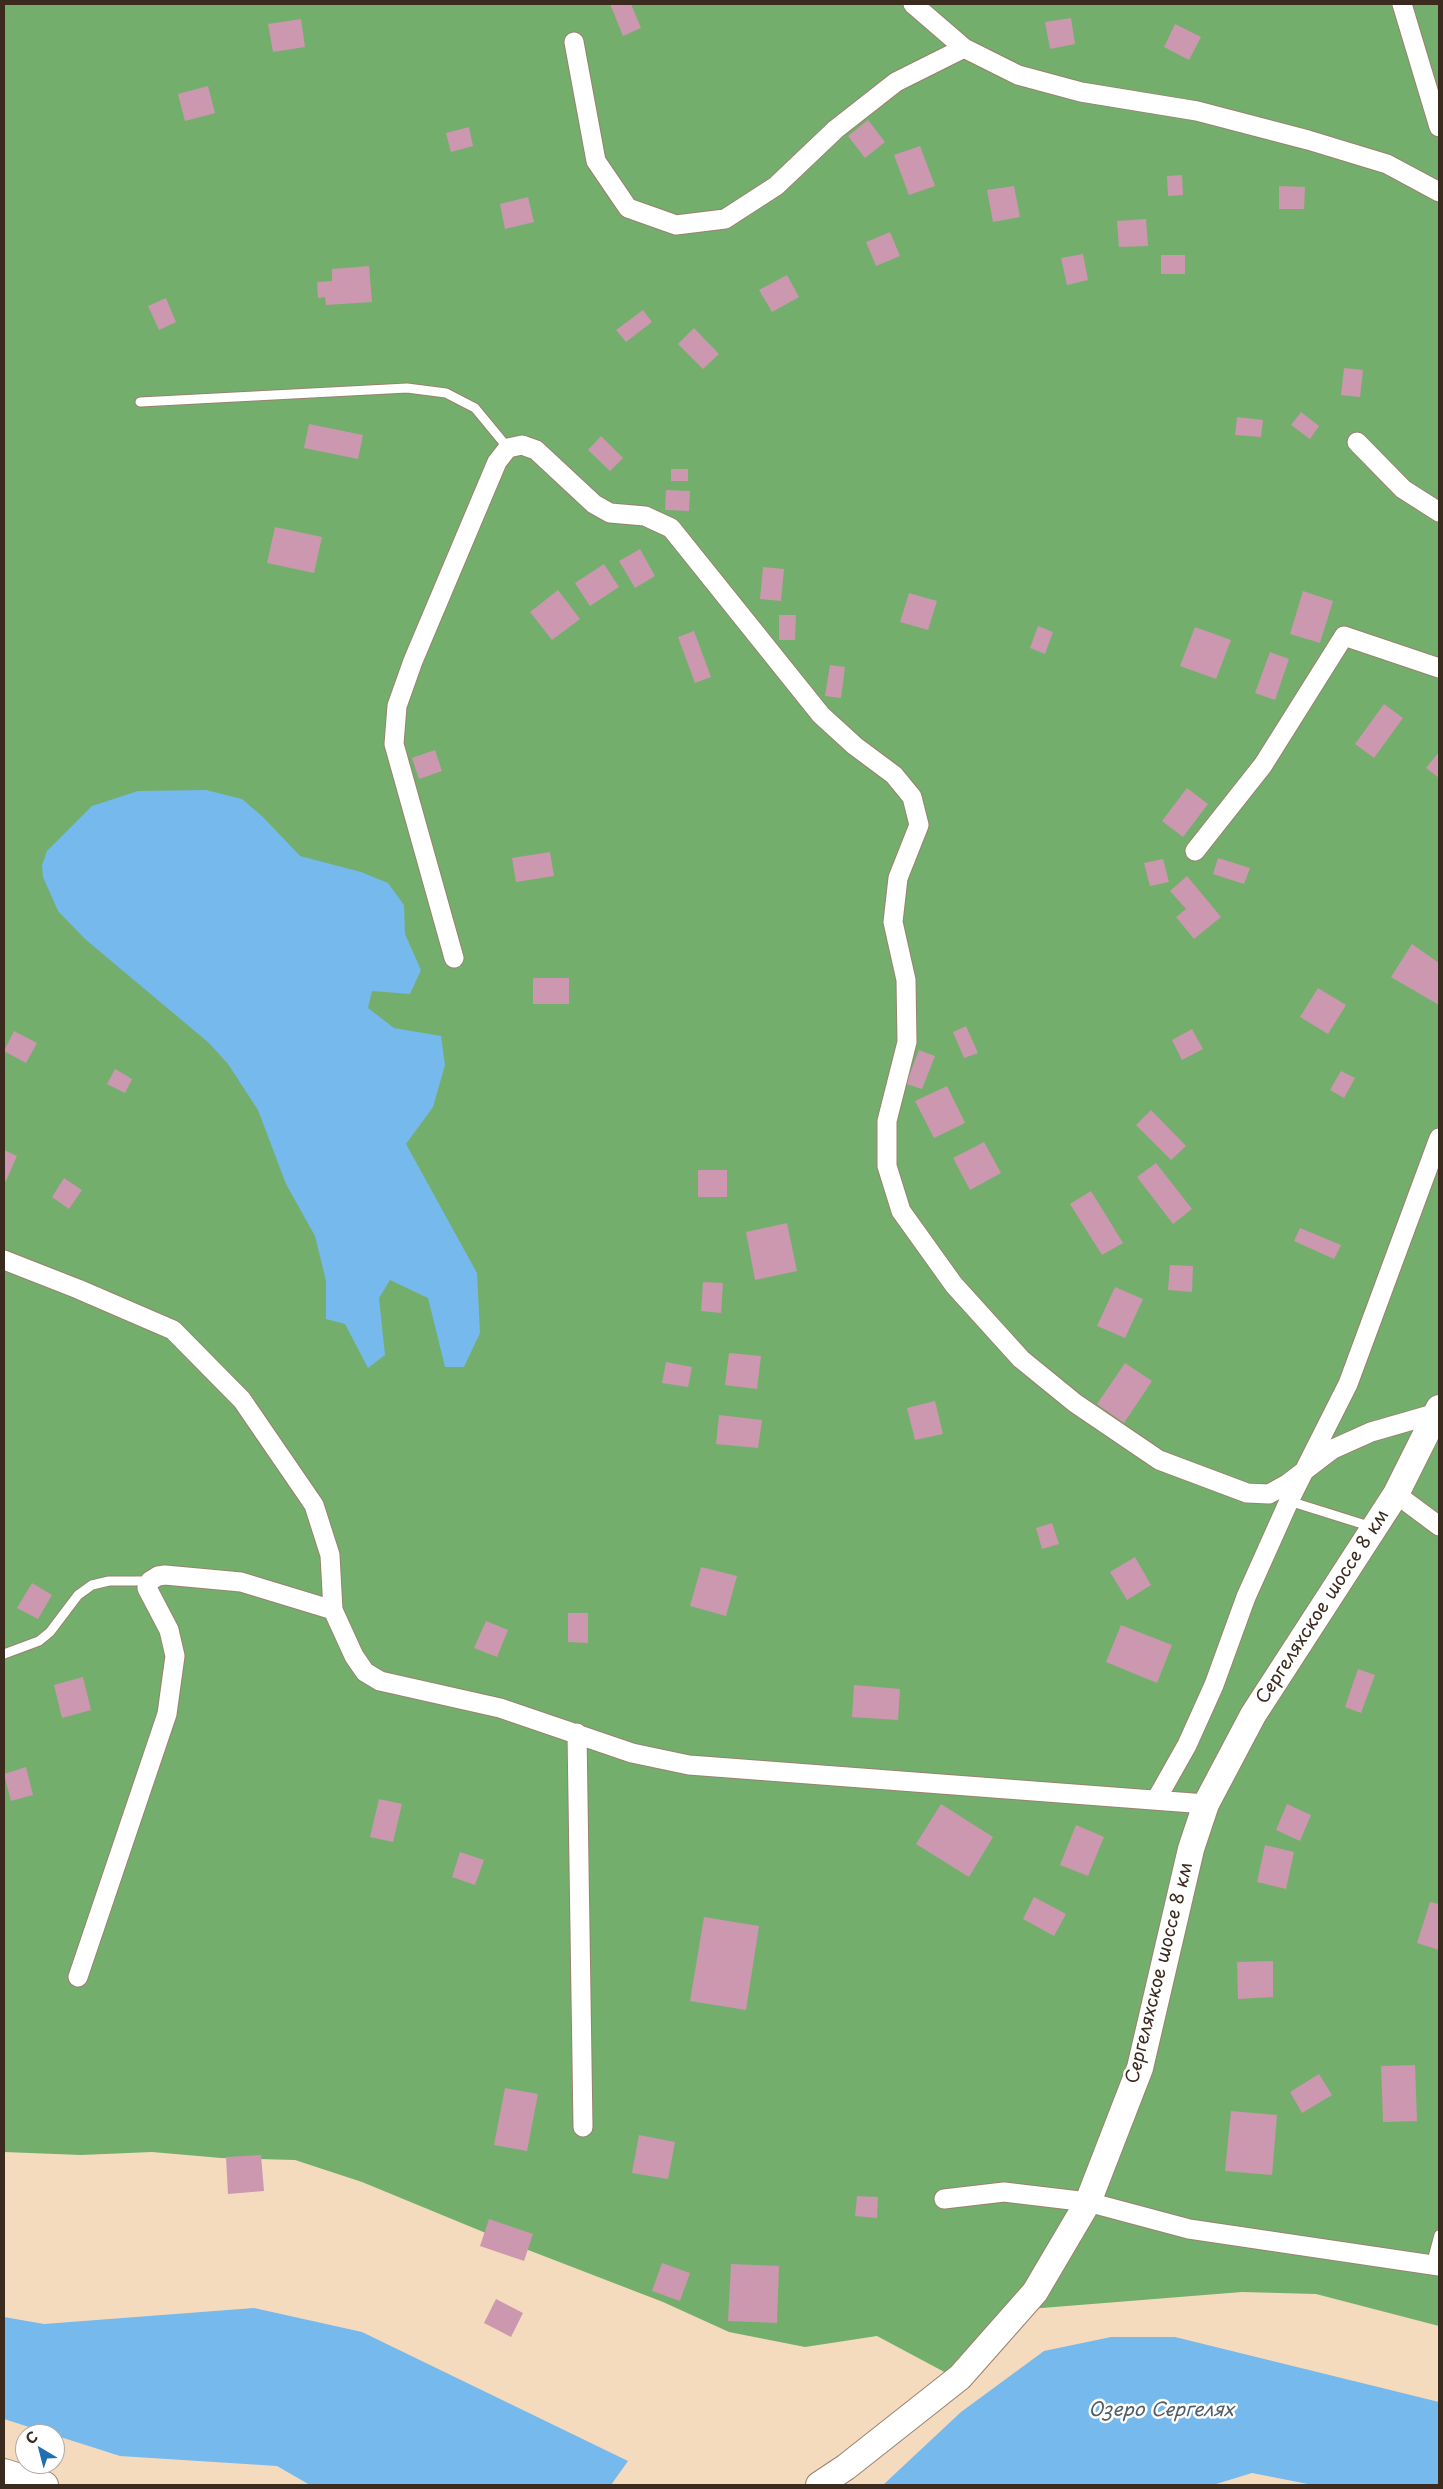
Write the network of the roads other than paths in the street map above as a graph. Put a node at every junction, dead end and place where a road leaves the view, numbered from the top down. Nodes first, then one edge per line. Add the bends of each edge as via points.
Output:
1 (913, 4) edge
2 (1402, 4) edge
3 (574, 42) dead end
4 (964, 48) junction
5 (1439, 127) edge
6 (1439, 192) edge
7 (140, 402) dead end
8 (1357, 442) dead end
9 (508, 448) junction
10 (1439, 512) edge
11 (1439, 668) edge
12 (1195, 851) dead end
13 (454, 958) dead end
14 (1439, 1138) edge
15 (4, 1260) edge
16 (1438, 1410) edge
17 (1305, 1470) junction
18 (1396, 1494) junction
19 (1288, 1501) junction
20 (1439, 1526) edge
21 (1374, 1528) junction
22 (150, 1581) junction
23 (333, 1610) junction
24 (4, 1654) edge
25 (577, 1733) junction
26 (1156, 1800) junction
27 (1206, 1804) junction
28 (78, 1977) dead end
29 (583, 2127) dead end
30 (944, 2200) dead end
31 (1088, 2202) junction
32 (1439, 2235) edge
33 (1435, 2266) edge
34 (4, 2472) edge
35 (45, 2485) edge
36 (819, 2485) edge

1 - 4 street
2 - 5 street
3 - 4 street via 596,162 628,208 676,225 725,219 776,186 836,129 896,82
4 - 6 street via 1018,75 1054,85 1197,111 1308,140 1387,164
7 - 9 lane via 407,388 437,391 476,408
8 - 10 street via 1403,489
9 - 13 street via 497,462 397,706 394,744
9 - 17 street via 522,445 536,450 594,504 610,513 645,516 671,528 821,715 894,776 912,797 918,824 898,878 893,922 906,980 907,1042 887,1121 887,1166 901,1211 954,1285 1021,1359 1075,1403 1159,1460 1247,1493 1269,1494
11 - 12 street via 1344,636 1263,766
14 - 17 street via 1348,1384
15 - 23 street via 173,1330 242,1400 314,1505 330,1555
16 - 17 street via 1340,1445
16 - 18 main road, Сергеляхское шоссе 8 км
17 - 19 street
18 - 20 street
18 - 21 main road, Сергеляхское шоссе 8 км
19 - 21 lane
19 - 26 street via 1246,1597 1210,1693 1187,1745
21 - 27 main road, Сергеляхское шоссе 8 км via 1253,1715
22 - 23 street via 165,1575 241,1582
22 - 24 lane via 109,1581 92,1585 78,1595 50,1632 39,1641
22 - 28 street via 147,1588 169,1630 175,1656 167,1714
23 - 25 street via 354,1656 365,1672 380,1682 500,1708
25 - 26 street via 632,1753 689,1765
25 - 29 street
26 - 27 street
27 - 31 main road, Сергеляхское шоссе 8 км via 1191,1850 1140,2068
30 - 31 street via 1004,2192
31 - 33 street via 1189,2229
31 - 36 main road, Сергеляхское шоссе 8 км via 1035,2292 960,2377
32 - 33 lane
34 - 35 main road

